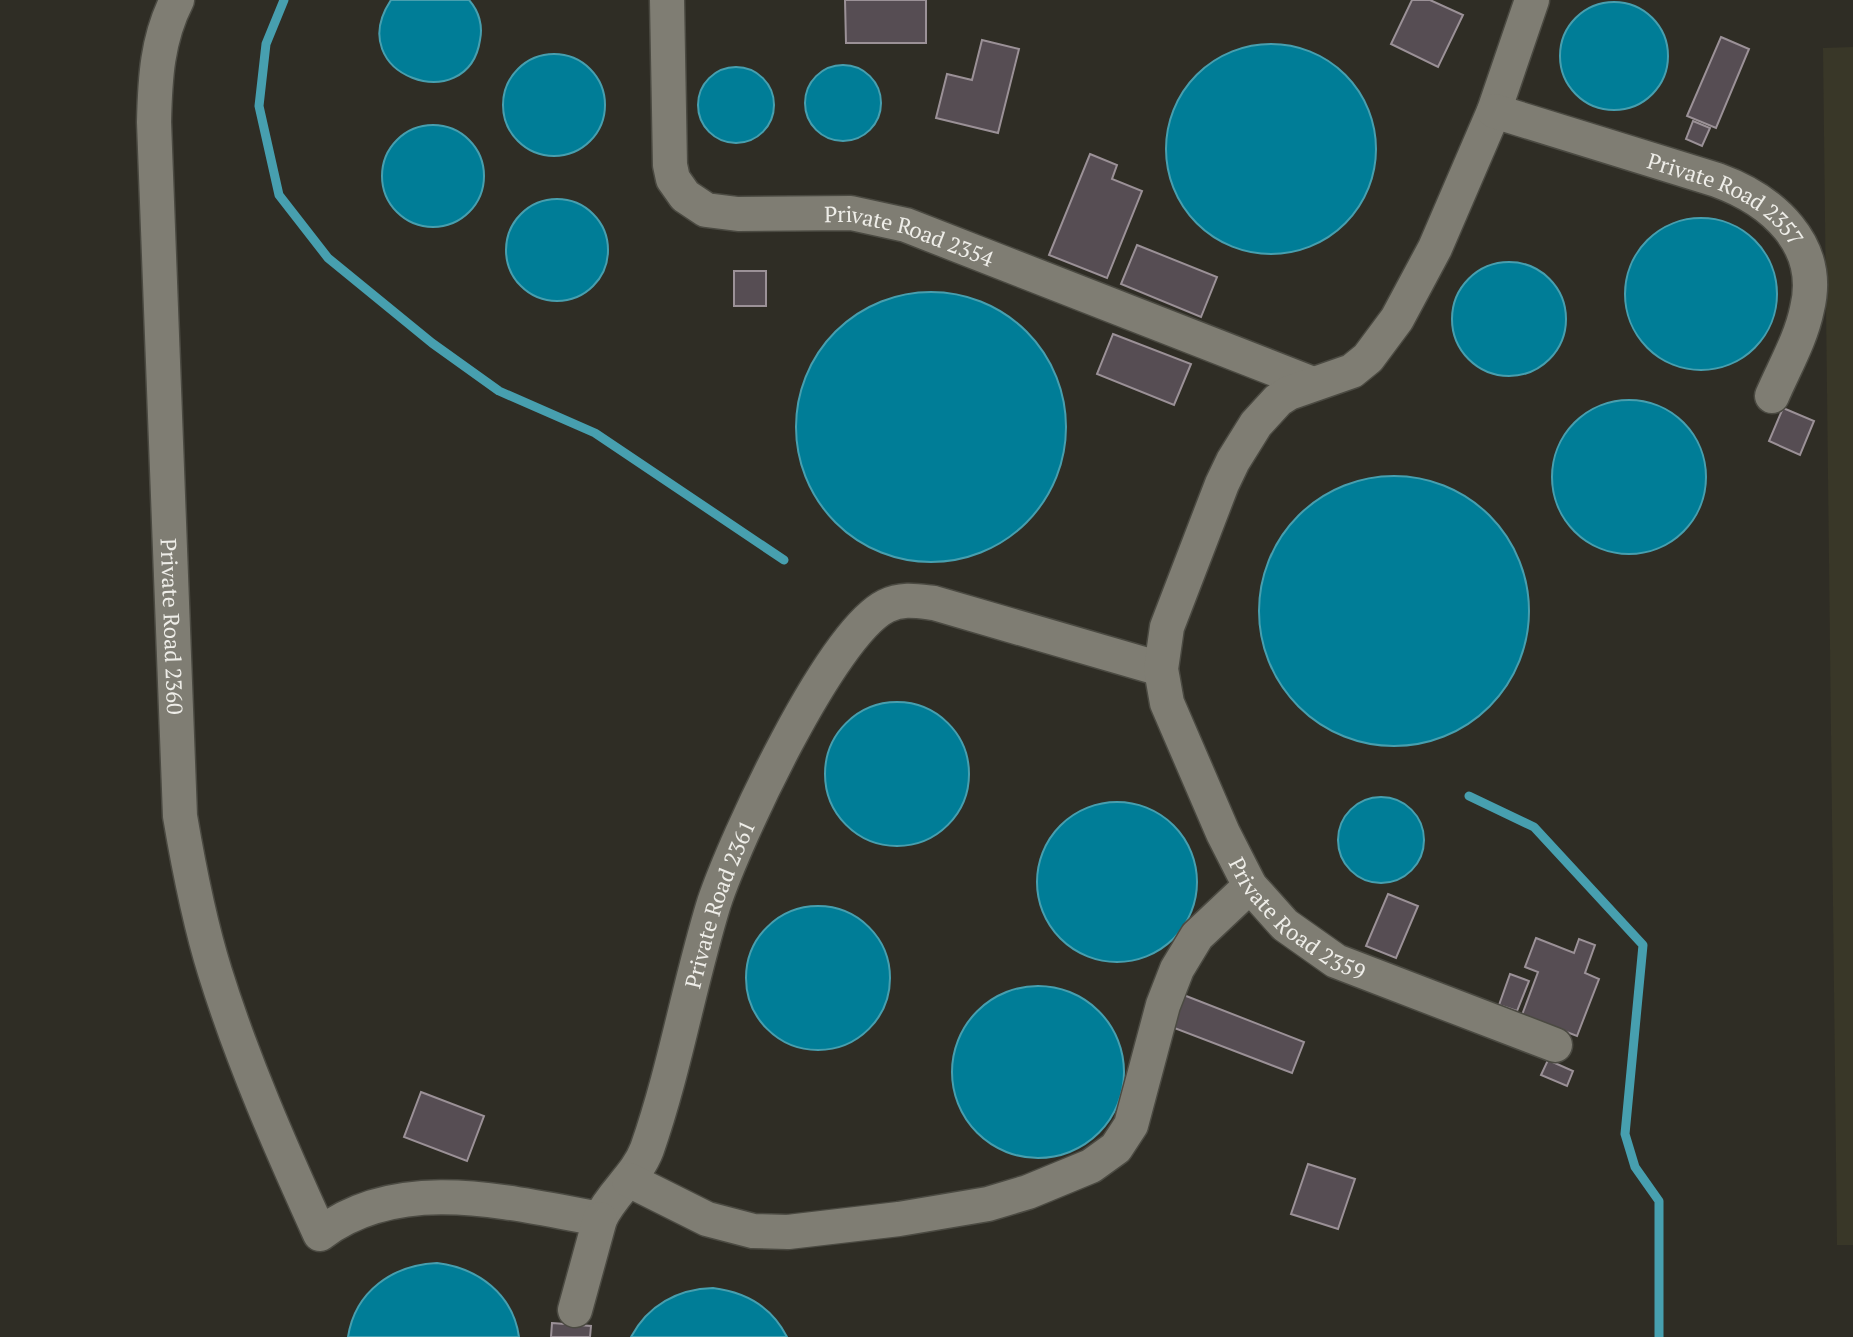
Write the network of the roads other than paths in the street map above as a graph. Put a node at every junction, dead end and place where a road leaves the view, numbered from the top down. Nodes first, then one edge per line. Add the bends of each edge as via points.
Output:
1 (177, 0) edge
2 (667, 0) edge
3 (1532, 0) edge
4 (1494, 111) junction
5 (1313, 384) junction
6 (1772, 396) dead end
7 (1161, 669) junction
8 (1250, 886) junction
9 (1555, 1045) dead end
10 (629, 1180) junction
11 (600, 1219) junction
12 (575, 1310) dead end

1 - 11 lane, Private Road 2360 via 160,44 154,122 180,816 214,971 240,1046 320,1234 361,1210 431,1197 478,1198
2 - 5 lane, Private Road 2354 via 670,165 692,204 720,213 851,213 906,225
3 - 4 lane
4 - 5 lane via 1435,248 1397,319 1352,371
4 - 6 lane, Private Road 2357 via 1740,188 1774,211 1800,247 1810,295
5 - 7 lane via 1270,408 1233,461 1167,627
7 - 8 lane, Private Road 2359 via 1171,714
7 - 10 lane, Private Road 2361 via 934,603 898,602 864,623 823,678 735,850 714,903 647,1150
8 - 9 lane, Private Road 2359 via 1285,925 1336,961
8 - 10 lane via 1197,936 1177,969 1131,1125 1116,1148 1091,1166 988,1204 788,1232 753,1231 707,1219
10 - 11 lane, Private Road 2361
11 - 12 lane, Private Road 2361

